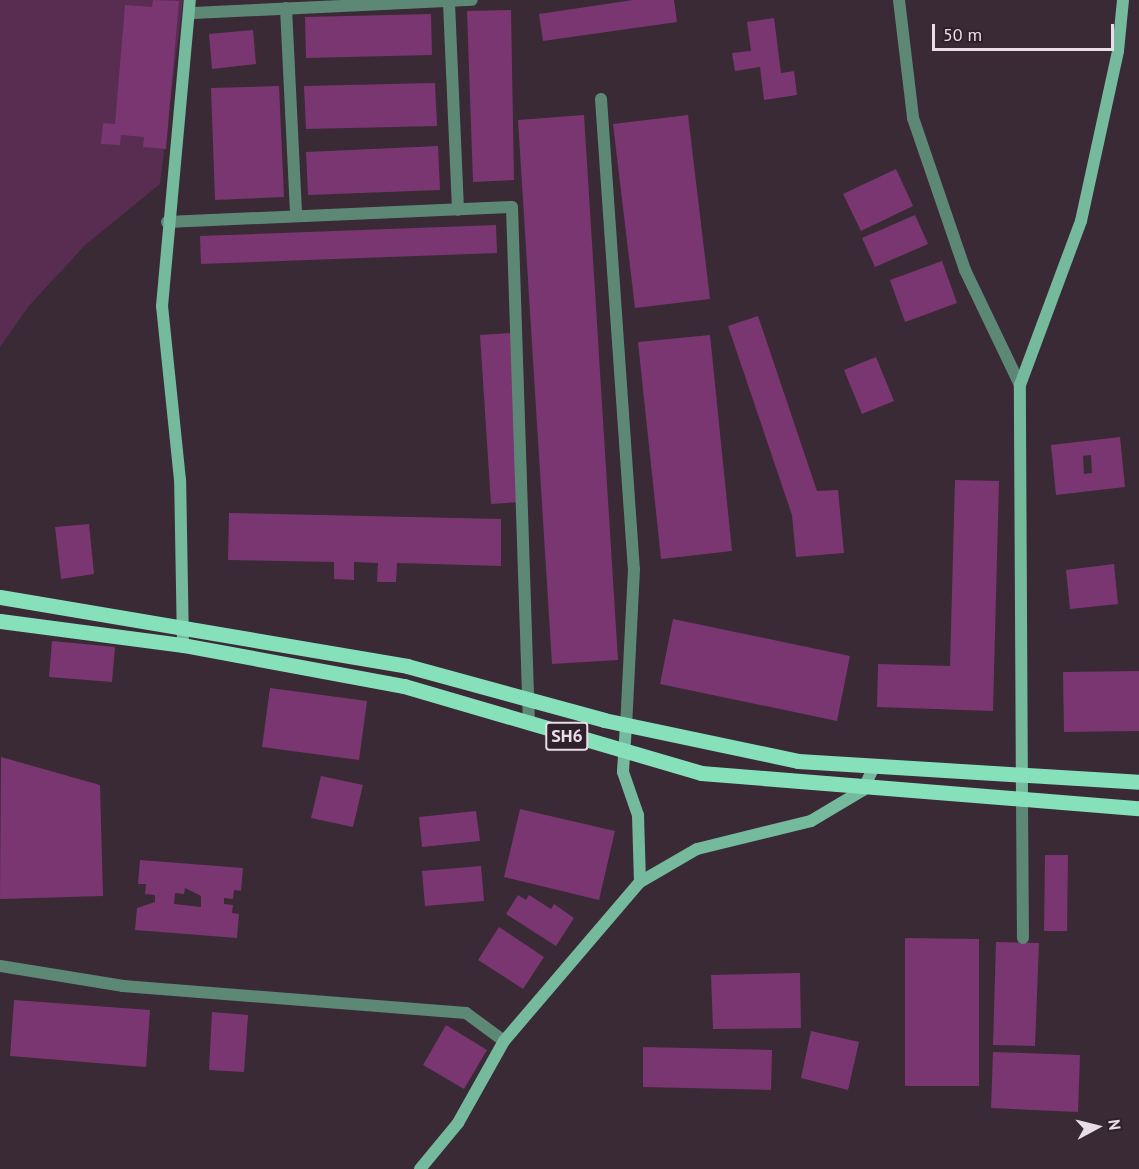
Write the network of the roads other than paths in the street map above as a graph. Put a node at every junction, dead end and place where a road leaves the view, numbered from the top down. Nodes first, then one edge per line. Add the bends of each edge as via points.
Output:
1 (190, 0) edge
2 (472, 0) edge
3 (899, 0) edge
4 (1123, 0) edge
5 (449, 3) junction
6 (285, 8) junction
7 (193, 13) junction
8 (601, 99) dead end
9 (458, 210) junction
10 (296, 216) junction
11 (167, 222) junction
12 (1020, 385) junction
13 (0, 597) edge
14 (0, 621) edge
15 (183, 625) junction
16 (183, 645) junction
17 (531, 698) junction
18 (529, 724) junction
19 (626, 725) junction
20 (624, 754) junction
21 (874, 766) junction
22 (1022, 775) junction
23 (1139, 782) edge
24 (862, 790) junction
25 (1022, 801) junction
26 (1139, 808) edge
27 (640, 882) junction
28 (1023, 938) dead end
29 (0, 966) edge
30 (504, 1041) junction
31 (420, 1169) edge

1 - 7 street
2 - 5 street
3 - 12 street via 913,118 965,270
4 - 12 street via 1118,51 1081,221
5 - 6 street
5 - 9 street
6 - 7 street
6 - 10 street
7 - 11 street
8 - 19 street via 634,569
9 - 10 street
9 - 17 street via 512,207
10 - 11 street
11 - 15 street via 162,306 180,480
12 - 22 street
13 - 15 main road
14 - 16 main road, SH6
15 - 16 street
15 - 17 main road via 407,666
16 - 18 main road, SH6 via 404,686
17 - 18 street
17 - 19 main road
18 - 20 main road, SH6
19 - 20 street
19 - 21 main road via 798,761
20 - 24 main road, SH6 via 742,779
20 - 27 street via 623,772 638,815
21 - 22 main road
21 - 24 street
22 - 23 main road
22 - 25 street
24 - 25 main road, SH6
24 - 27 street via 811,821 697,849
25 - 26 main road, SH6
25 - 28 street
27 - 30 street
29 - 30 street via 123,986 466,1013
30 - 31 street via 458,1123

